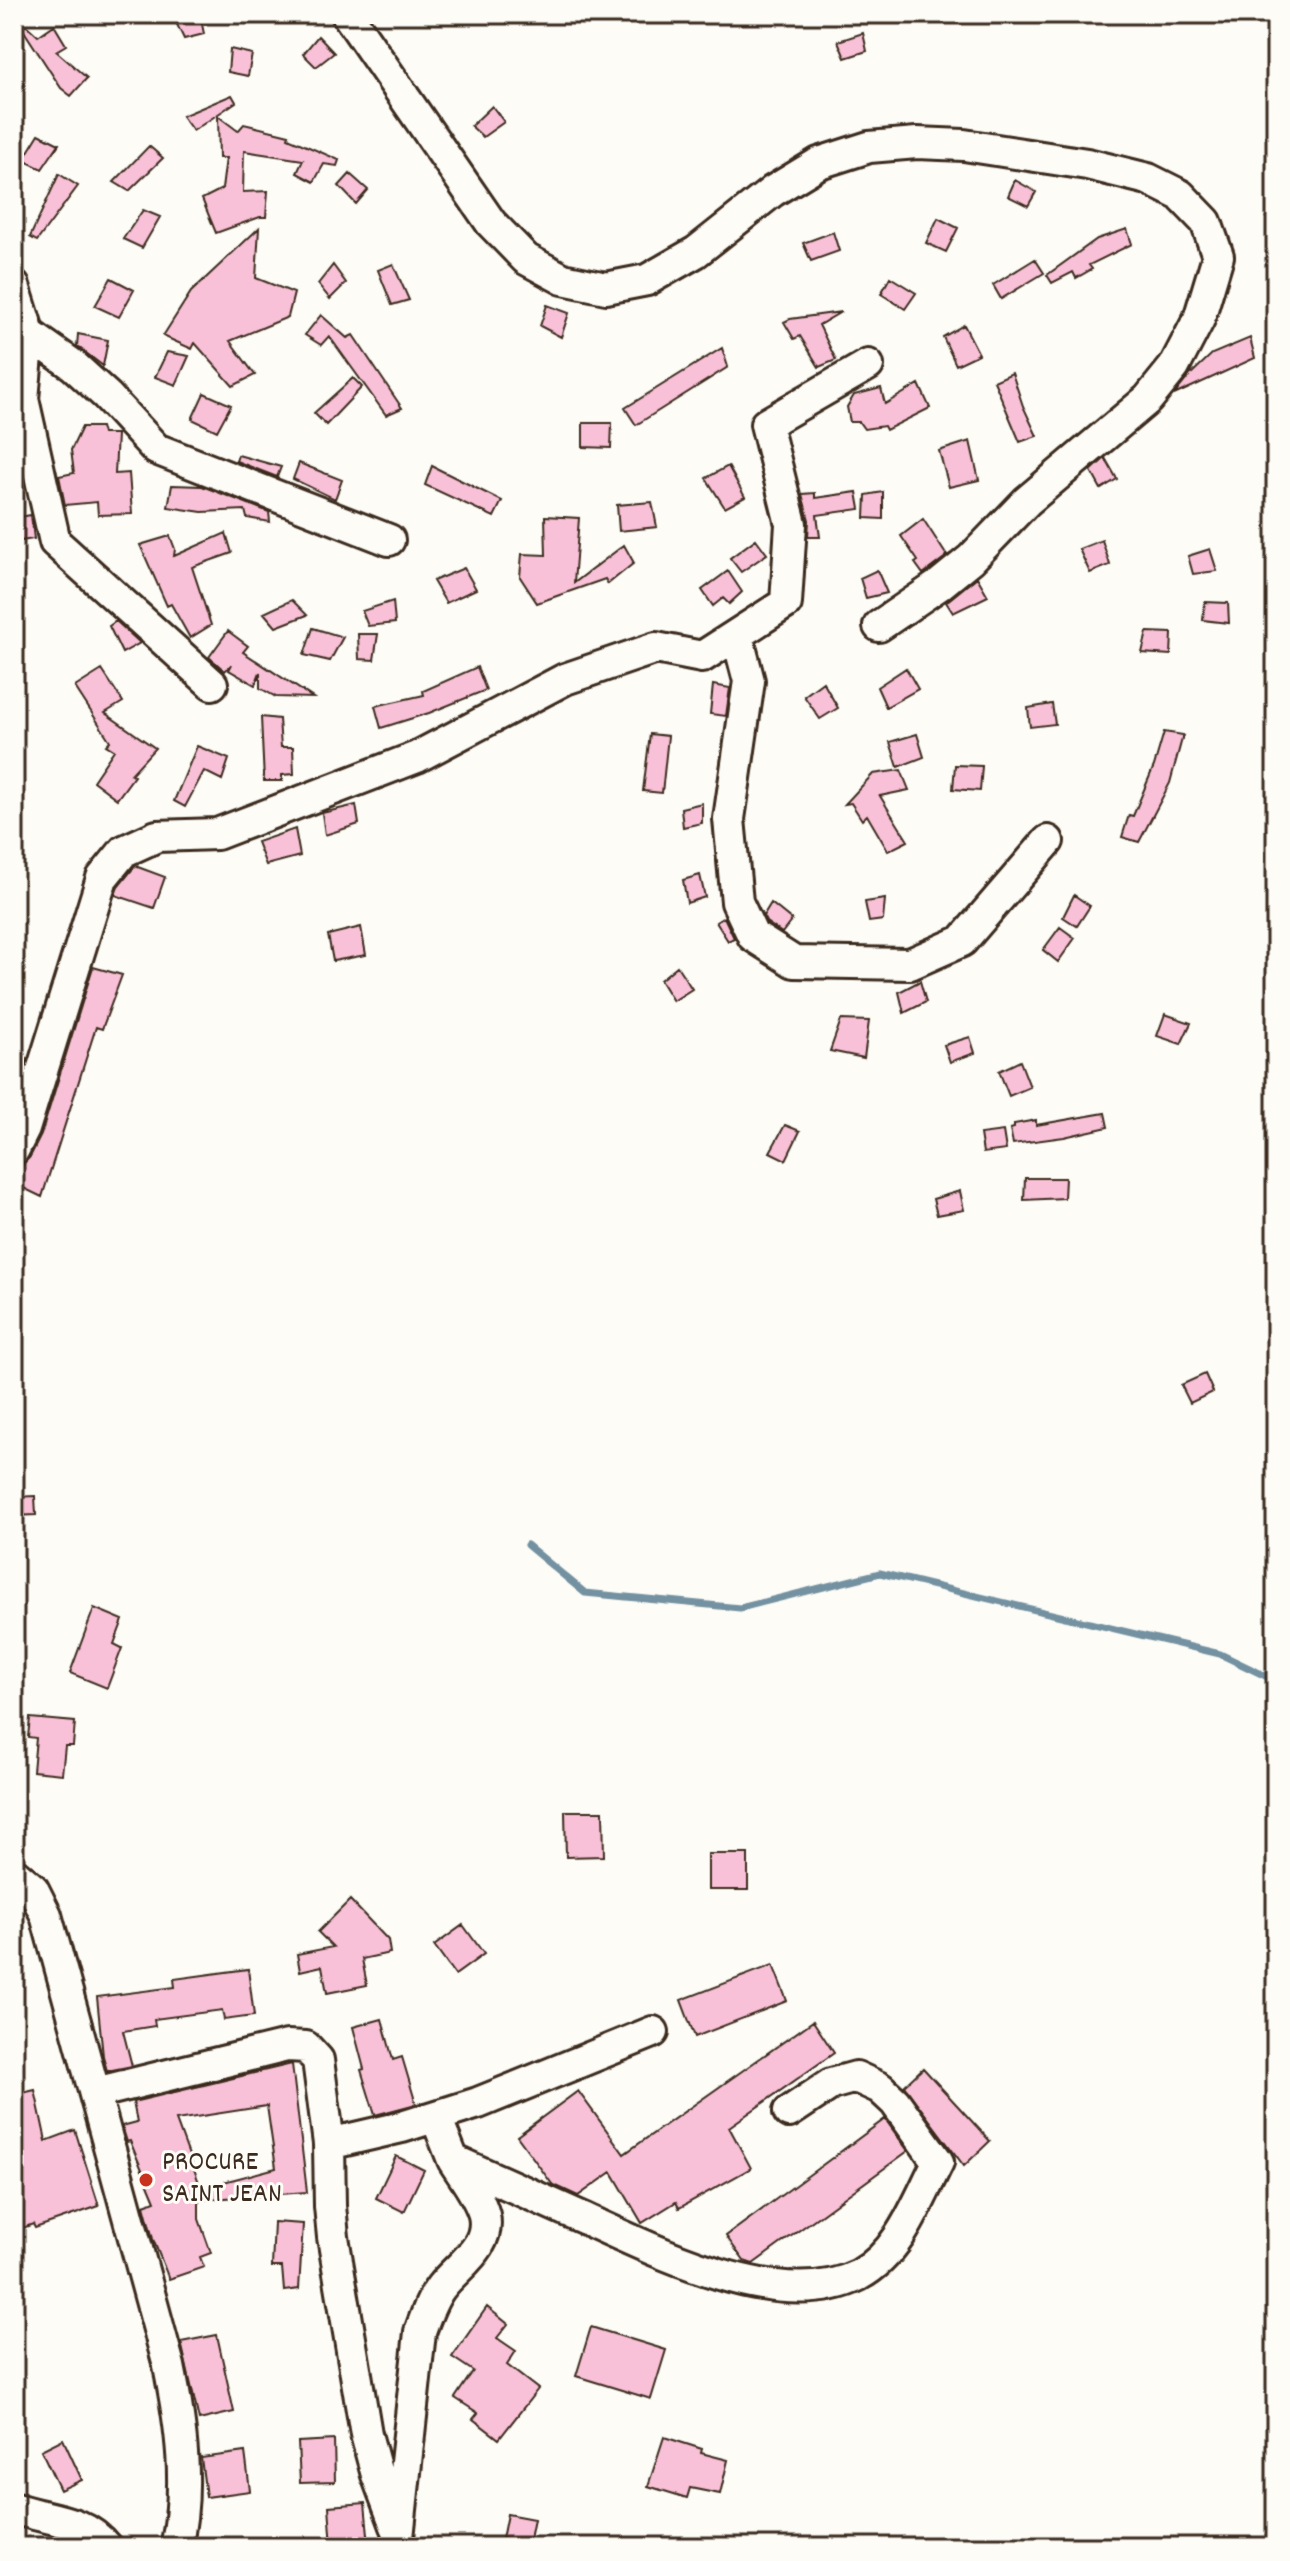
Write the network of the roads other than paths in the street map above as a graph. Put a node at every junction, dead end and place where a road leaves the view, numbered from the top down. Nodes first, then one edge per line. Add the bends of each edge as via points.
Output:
1 (347, 14) edge
2 (14, 286) edge
3 (29, 334) junction
4 (868, 365) dead end
5 (389, 540) dead end
6 (879, 626) dead end
7 (737, 635) junction
8 (212, 684) dead end
9 (1048, 841) dead end
10 (14, 1149) edge
11 (14, 1873) edge
12 (653, 2032) dead end
13 (95, 2093) junction
14 (789, 2112) dead end
15 (436, 2117) junction
16 (329, 2144) junction
17 (453, 2160) junction
18 (14, 2508) edge
19 (398, 2541) edge
20 (106, 2547) edge
21 (176, 2547) edge

1 - 6 street via 491,223 526,259 563,279 606,288 647,280 696,252 773,191 819,163 869,147 964,145 1087,164 1148,179 1180,195 1206,222 1218,256 1199,319 1174,367 1148,399 1027,501 971,559
2 - 3 street
3 - 5 street via 73,365 156,449
3 - 8 street via 23,399 55,542
4 - 7 street via 766,424 791,524 786,603
7 - 9 street via 749,681 729,819 737,902 753,936 794,962 910,964 962,941
7 - 10 street via 702,657 656,648 578,675 417,757 217,834 157,836 124,851 102,878
11 - 13 street via 33,1889 46,1915
12 - 15 street
13 - 16 street via 287,2046 306,2047 318,2060
13 - 21 street via 181,2423 183,2478
14 - 17 street via 831,2084 856,2077 895,2102 938,2162 893,2246 859,2274 815,2287 768,2285 668,2257
15 - 16 street
15 - 17 street
16 - 19 street via 331,2221 366,2434
17 - 19 street via 484,2214 484,2232 475,2251 442,2285 420,2332
18 - 20 street via 71,2522

